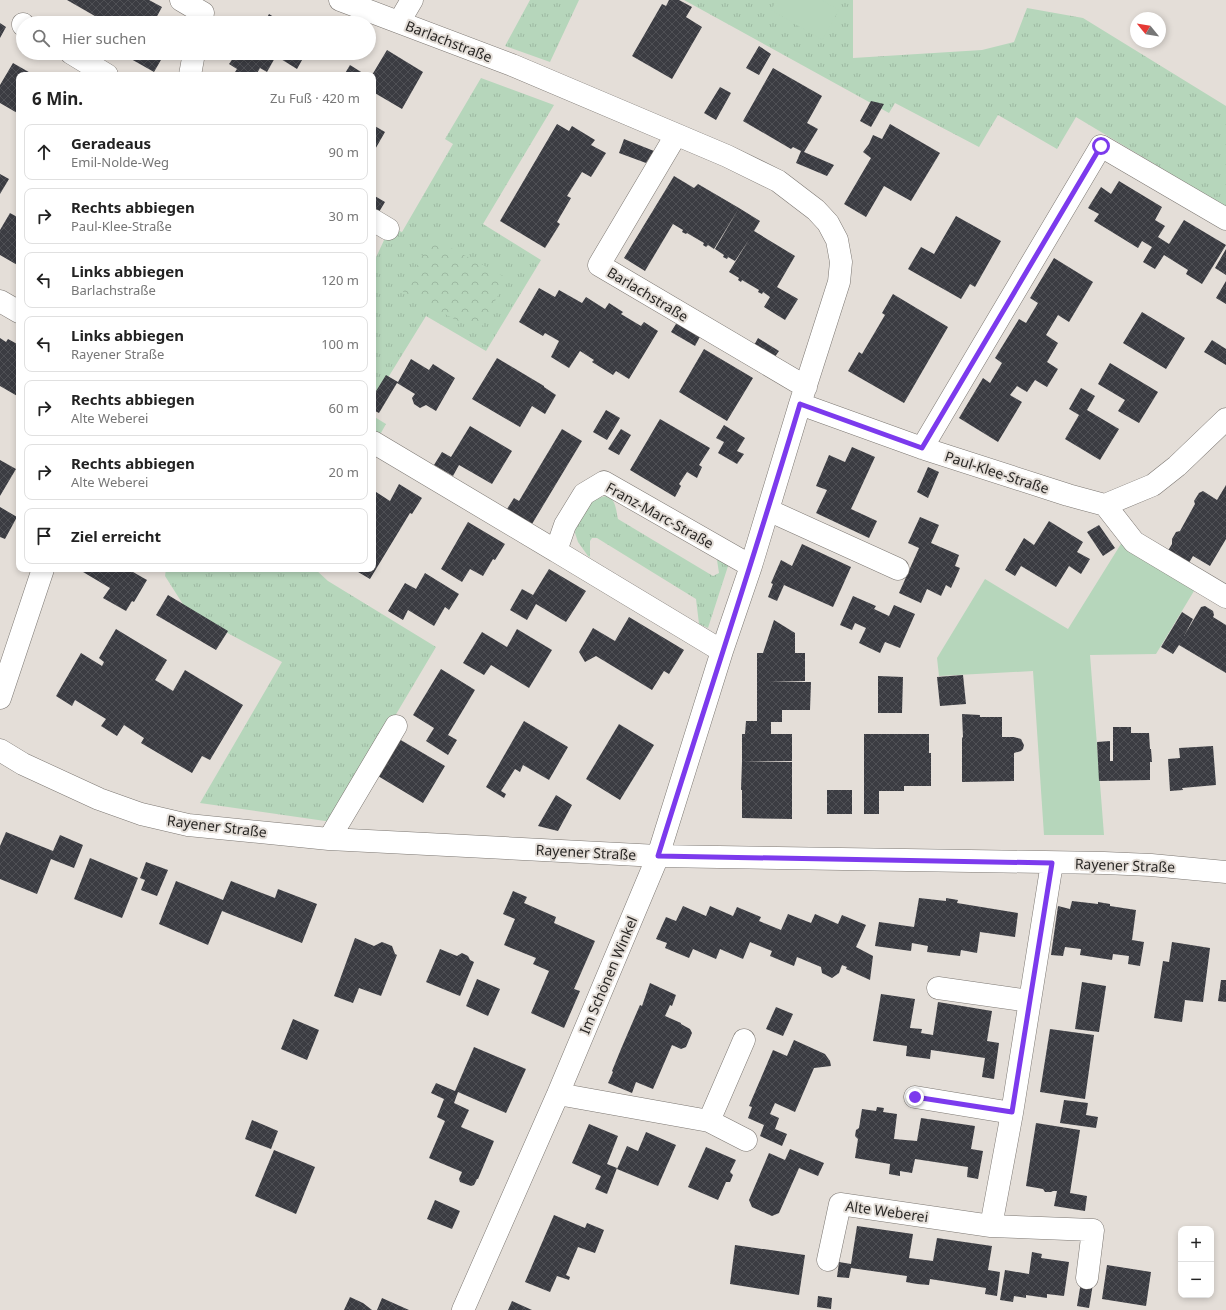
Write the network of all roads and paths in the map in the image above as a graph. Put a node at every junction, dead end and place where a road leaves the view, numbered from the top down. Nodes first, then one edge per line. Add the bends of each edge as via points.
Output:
1 (181, 0) edge
2 (340, 0) edge
3 (412, 0) edge
4 (203, 12) edge
5 (399, 22) junction
6 (82, 60) edge
7 (193, 60) edge
8 (102, 72) edge
9 (191, 72) edge
10 (676, 135) junction
11 (1226, 219) edge
12 (0, 301) edge
13 (16, 310) edge
14 (803, 396) junction
15 (1226, 419) edge
16 (376, 444) edge
17 (922, 448) junction
18 (1105, 505) junction
19 (768, 510) junction
20 (556, 551) junction
21 (751, 566) junction
22 (898, 569) dead end
23 (42, 572) edge
24 (1226, 597) edge
25 (722, 651) junction
26 (0, 698) edge
27 (396, 726) dead end
28 (0, 750) edge
29 (329, 839) junction
30 (658, 856) junction
31 (1052, 863) junction
32 (1226, 872) edge
33 (938, 988) dead end
34 (1030, 1001) junction
35 (744, 1040) dead end
36 (558, 1094) junction
37 (915, 1097) dead end
38 (1012, 1112) junction
39 (709, 1121) junction
40 (746, 1140) dead end
41 (991, 1226) junction
42 (828, 1260) dead end
43 (1087, 1278) dead end
44 (462, 1310) edge

1 - 4 street
2 - 5 street, Barlachstraße
3 - 5 street, Barlachstraße
5 - 10 street, Barlachstraße via 512,65
6 - 8 street
7 - 9 street
10 - 14 street, Barlachstraße via 778,181 816,210 828,223 837,240 841,262 839,282
10 - 14 street, Barlachstraße via 599,265
11 - 17 street via 1101,146
12 - 13 street
14 - 17 street, Paul-Klee-Straße
14 - 19 street, Barlachstraße
15 - 18 street via 1177,466 1153,485
16 - 20 street
17 - 18 street, Paul-Klee-Straße via 1068,496
18 - 24 street via 1134,542
19 - 21 street, Barlachstraße
19 - 22 street
20 - 21 street, Franz-Marc-Straße via 565,525 584,494 604,482
20 - 25 street
21 - 25 street, Barlachstraße
23 - 26 street
25 - 30 street, Barlachstraße
27 - 29 street
28 - 29 street, Rayener Straße via 23,764 99,799 141,814 188,825
29 - 30 street, Rayener Straße
30 - 31 street, Rayener Straße
30 - 36 street, Im Schönen Winkel
31 - 32 street, Rayener Straße via 1151,865
31 - 34 street
33 - 34 street
34 - 38 street
35 - 39 street
36 - 39 street
36 - 44 street, Im Schönen Winkel
37 - 38 street
38 - 41 street
39 - 40 street
41 - 42 street, Alte Weberei via 840,1204
41 - 43 street, Alte Weberei via 1092,1230

